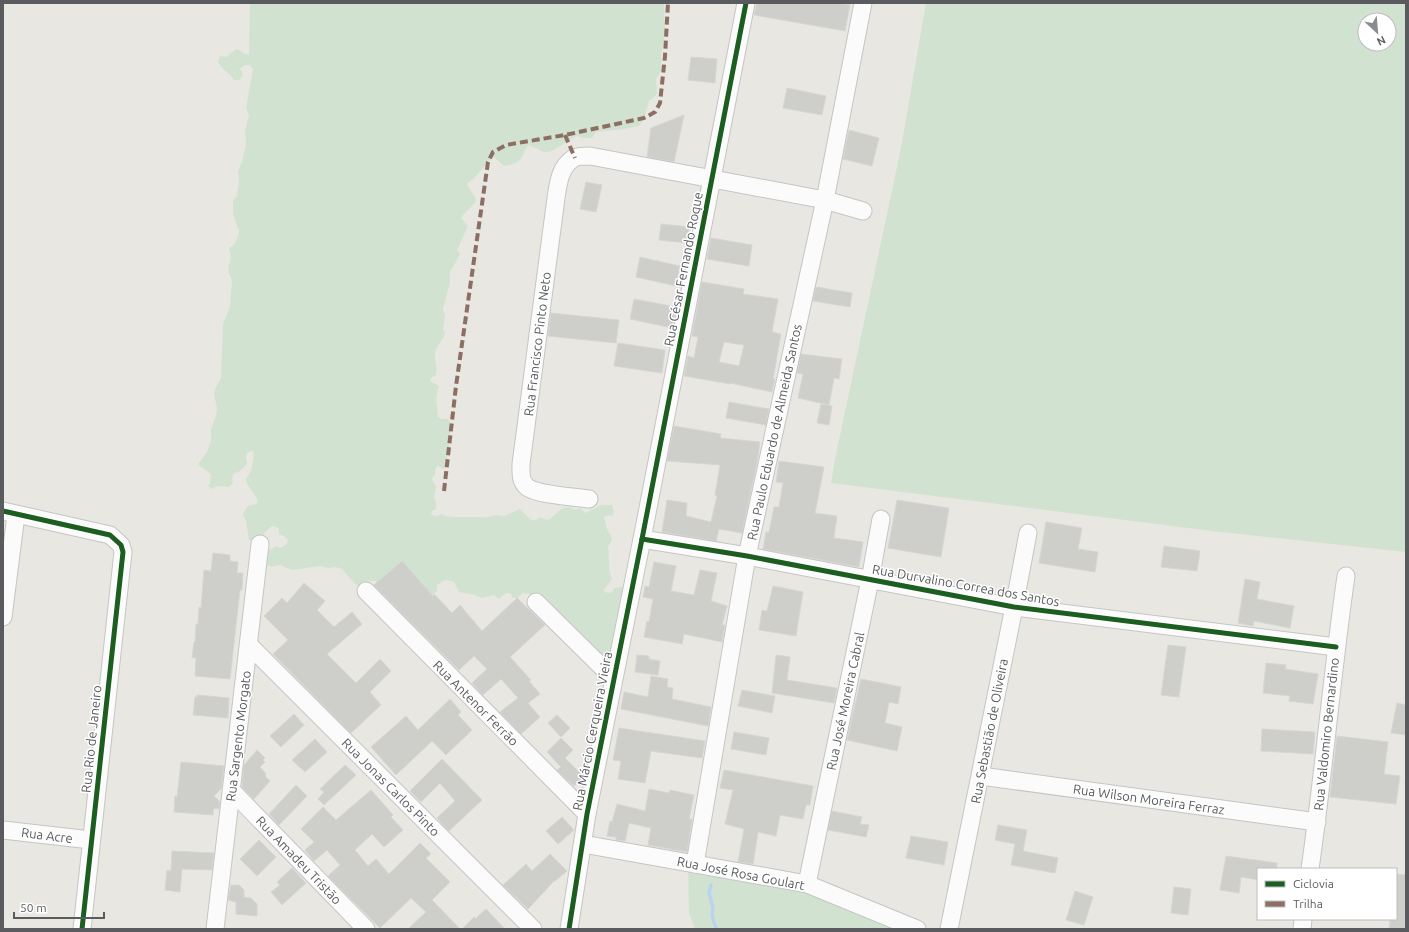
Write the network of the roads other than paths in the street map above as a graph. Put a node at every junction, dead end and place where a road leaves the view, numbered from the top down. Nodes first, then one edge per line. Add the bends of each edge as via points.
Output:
1 (746, 3) edge
2 (863, 3) edge
3 (711, 179) junction
4 (825, 200) junction
5 (863, 211) dead end
6 (589, 499) dead end
7 (9, 513) edge
8 (881, 518) dead end
9 (1028, 533) dead end
10 (642, 539) junction
11 (260, 544) dead end
12 (747, 556) junction
13 (1346, 576) dead end
14 (870, 580) junction
15 (366, 591) dead end
16 (536, 602) dead end
17 (1014, 608) junction
18 (3, 617) edge
19 (249, 645) junction
20 (1336, 647) junction
21 (613, 678) junction
22 (981, 776) junction
23 (232, 791) junction
24 (587, 814) junction
25 (1317, 822) junction
26 (3, 830) edge
27 (91, 840) junction
28 (583, 844) junction
29 (695, 864) junction
30 (1310, 868) edge
31 (807, 884) junction
32 (82, 929) edge
33 (215, 929) edge
34 (366, 929) edge
35 (533, 929) edge
36 (569, 929) edge
37 (917, 929) edge
38 (949, 929) edge

1 - 3 street, Rua César Fernando Roque
2 - 4 street, Rua Paulo Eduardo de Almeida Santos
3 - 4 street
3 - 6 street, Rua Francisco Pinto Neto via 590,156 575,158 566,166 559,179 521,471 522,481 533,490
3 - 10 street, Rua César Fernando Roque
4 - 5 street
4 - 12 street, Rua Paulo Eduardo de Almeida Santos
7 - 18 street
7 - 27 street, Rua Rio de Janeiro via 110,535 121,545 123,552
8 - 14 street, Rua José Moreira Cabral
9 - 17 street, Rua Sebastião de Oliveira
10 - 12 street, Rua Durvalino Correa dos Santos
10 - 21 street, Rua Márcio Cerqueira Vieira
11 - 19 street, Rua Sargento Morgato
12 - 14 street, Rua Durvalino Correa dos Santos
12 - 29 street, Rua Paulo Eduardo de Almeida Santos
13 - 20 street, Rua Valdomiro Bernardino
14 - 17 street, Rua Durvalino Correa dos Santos
14 - 31 street, Rua José Moreira Cabral
15 - 24 street, Rua Antenor Ferrão
16 - 21 street, Rua Márcio Cerqueira Vieira
17 - 20 street, Rua Durvalino Correa dos Santos
17 - 22 street, Rua Sebastião de Oliveira
19 - 23 street, Rua Sargento Morgato
19 - 35 street, Rua Jonas Carlos Pinto
20 - 25 street, Rua Valdomiro Bernardino
21 - 24 street, Rua Márcio Cerqueira Vieira
22 - 25 street, Rua Wilson Moreira Ferraz
22 - 38 street, Rua Sebastião de Oliveira
23 - 33 street, Rua Sargento Morgato
23 - 34 street, Rua Amadeu Tristão
24 - 28 street, Rua Márcio Cerqueira Vieira
25 - 30 street, Rua Valdomiro Bernardino
26 - 27 street, Rua Acre
27 - 32 street, Rua Rio de Janeiro
28 - 29 street, Rua José Rosa Goulart
28 - 36 street, Rua Márcio Cerqueira Vieira
29 - 31 street, Rua José Rosa Goulart
31 - 37 street, Rua José Rosa Goulart

